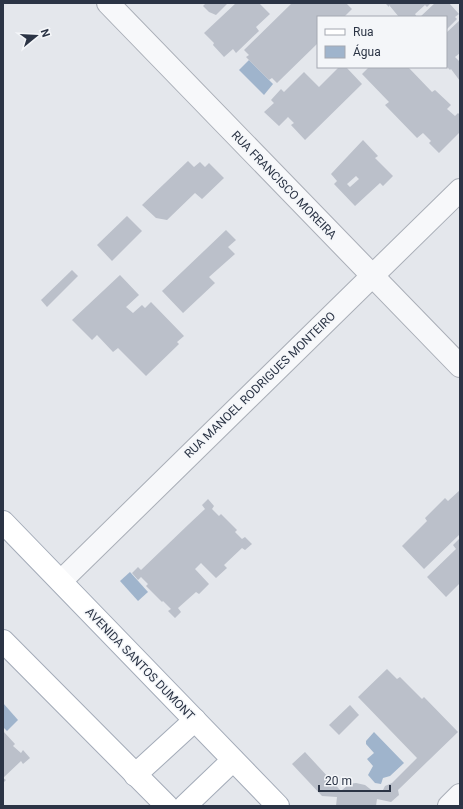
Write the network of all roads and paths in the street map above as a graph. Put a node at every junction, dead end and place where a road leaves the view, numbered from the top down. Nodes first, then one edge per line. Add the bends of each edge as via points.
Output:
1 (108, 3) edge
2 (460, 190) edge
3 (372, 275) junction
4 (460, 366) edge
5 (3, 522) edge
6 (60, 581) junction
7 (4, 645) edge
8 (195, 720) junction
9 (233, 760) junction
10 (135, 775) junction
11 (460, 795) edge
12 (166, 806) edge
13 (185, 806) edge
14 (278, 806) edge
15 (449, 806) edge

1 - 3 street, RUA FRANCISCO MOREIRA
2 - 3 street, RUA MANOEL RODRIGUES MONTEIRO
3 - 4 street, RUA FRANCISCO MOREIRA
3 - 6 street, RUA MANOEL RODRIGUES MONTEIRO
5 - 6 main road, AVENIDA SANTOS DUMONT
6 - 8 main road, AVENIDA SANTOS DUMONT
7 - 10 main road
8 - 9 main road, AVENIDA SANTOS DUMONT
8 - 10 main road
9 - 13 main road
9 - 14 main road, AVENIDA SANTOS DUMONT
10 - 12 main road
11 - 15 street

